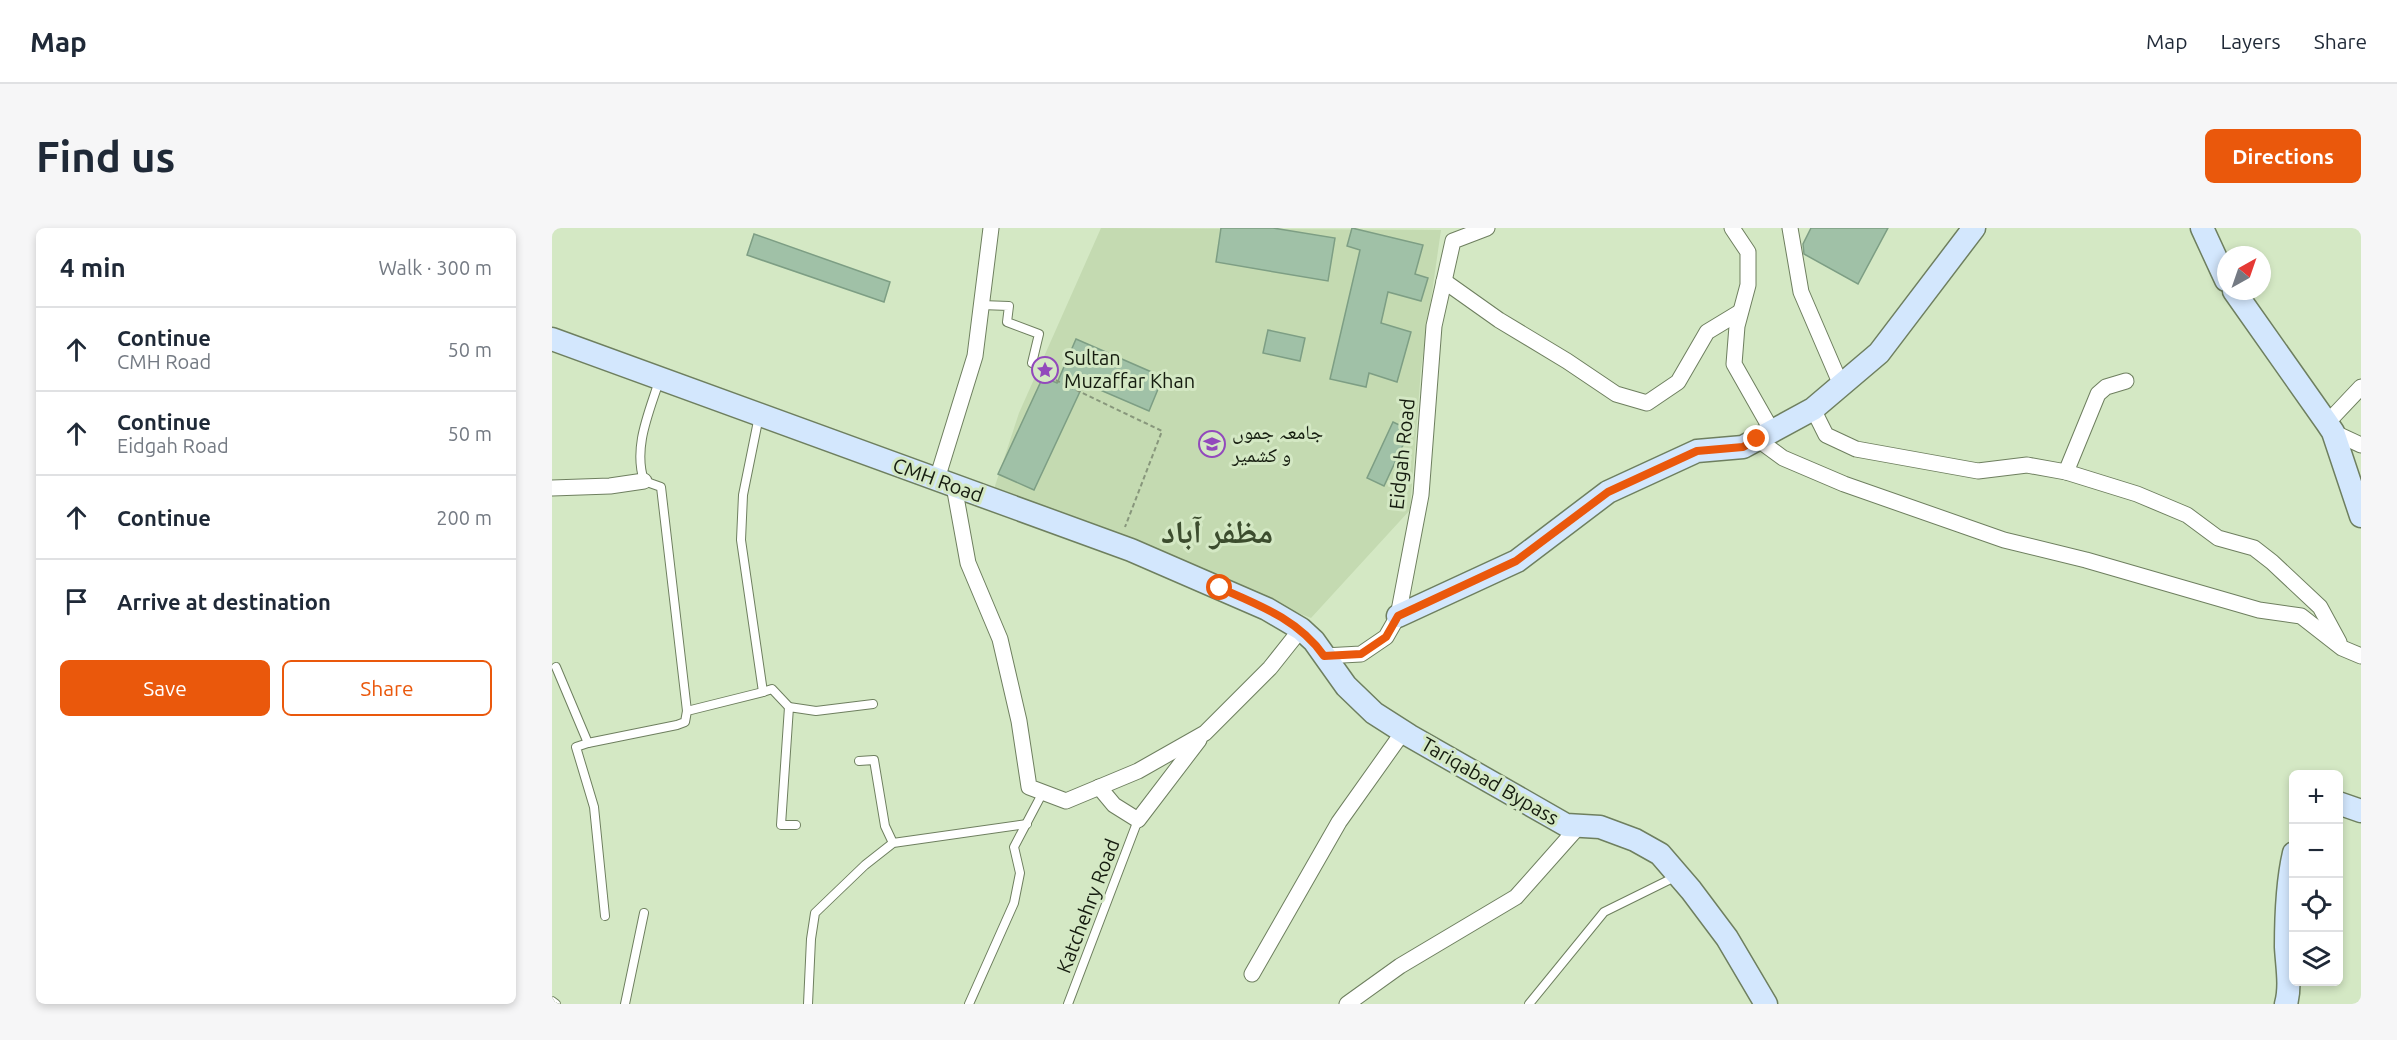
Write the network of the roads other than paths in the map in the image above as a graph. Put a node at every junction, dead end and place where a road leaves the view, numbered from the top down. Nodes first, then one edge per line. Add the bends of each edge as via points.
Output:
1 (991, 228) edge
2 (1487, 228) edge
3 (1732, 228) edge
4 (1790, 228) edge
5 (1974, 228) edge
6 (2202, 228) edge
7 (2217, 260) edge
8 (1444, 281) junction
9 (2240, 300) edge
10 (981, 305) junction
11 (1740, 312) junction
12 (552, 339) edge
13 (1044, 369) road end
14 (660, 379) junction
15 (2126, 381) dead end
16 (1841, 385) junction
17 (2361, 387) edge
18 (1813, 409) junction
19 (759, 415) junction
20 (2330, 428) junction
21 (1765, 435) junction
22 (2361, 445) edge
23 (2066, 472) junction
24 (644, 481) junction
25 (946, 482) junction
26 (552, 488) edge
27 (2361, 516) edge
28 (1398, 616) junction
29 (1313, 642) junction
30 (2342, 648) junction
31 (2361, 656) edge
32 (556, 667) dead end
33 (763, 692) junction
34 (873, 704) dead end
35 (789, 707) junction
36 (687, 711) junction
37 (1205, 732) junction
38 (1403, 732) junction
39 (588, 743) junction
40 (859, 761) dead end
41 (1099, 788) junction
42 (1043, 792) junction
43 (2343, 805) edge
44 (2361, 811) edge
45 (1138, 820) junction
46 (1026, 824) junction
47 (796, 825) dead end
48 (1579, 826) junction
49 (893, 843) junction
50 (1679, 875) junction
51 (2289, 878) edge
52 (644, 913) dead end
53 (605, 916) dead end
54 (1252, 974) dead end
55 (552, 1001) edge
56 (556, 1004) edge
57 (625, 1004) edge
58 (808, 1004) edge
59 (969, 1004) edge
60 (1068, 1004) edge
61 (1347, 1004) edge
62 (1529, 1004) edge
63 (1766, 1004) edge
64 (2286, 1004) edge

1 - 10 street
2 - 8 street, Eidgah Road via 1453,241
3 - 11 street via 1748,252 1748,285
4 - 16 street via 1801,292
5 - 16 street via 1879,353
6 - 7 street
8 - 11 street via 1616,394 1647,403 1678,382 1707,332
8 - 28 street, Eidgah Road via 1434,326 1421,495
9 - 20 street
10 - 13 lane via 1009,306 1007,322 1039,334 1032,363
10 - 25 street via 975,356
11 - 21 street via 1734,364
12 - 14 street, CMH Road
14 - 19 street, CMH Road
14 - 24 lane via 642,433 640,468
15 - 23 street via 2098,394
16 - 18 street
17 - 20 street
18 - 21 street
18 - 23 street via 1826,435 1856,449 1978,471 2027,465
19 - 25 street, CMH Road
19 - 33 lane via 743,495 741,540
20 - 22 street
20 - 27 street
21 - 28 street via 1743,447 1697,451 1608,492 1516,561
21 - 30 street via 1783,458 1844,484 2004,540 2259,610 2301,616
23 - 30 street via 2137,494 2187,515 2218,538 2254,548 2320,607
24 - 26 street
24 - 36 lane via 661,487
25 - 29 street, CMH Road via 1118,545 1267,609
25 - 42 street via 968,563 1000,639 1029,787
28 - 29 street, Eidgah Road via 1386,637 1361,654
29 - 37 street via 1270,668
29 - 38 street, Tariqabad Bypass via 1346,686
30 - 31 street
32 - 39 lane
33 - 35 lane via 772,689
33 - 36 lane
34 - 35 lane via 816,711
35 - 47 lane via 782,825
36 - 39 lane via 686,722
37 - 41 street via 1138,771
37 - 45 street
38 - 48 street, Tariqabad Bypass via 1566,825
38 - 54 street via 1339,822
39 - 53 lane via 576,747 594,807
40 - 49 lane via 874,760 885,826
41 - 42 street via 1066,801
41 - 45 street via 1114,805
42 - 46 lane
43 - 44 street
45 - 60 lane, Katchehry Road
46 - 49 lane
46 - 59 lane via 1014,847 1020,873 1014,903
48 - 50 street, Tariqabad Bypass via 1600,827 1635,840 1660,854
48 - 61 street via 1516,897 1400,966
49 - 58 lane via 815,912
50 - 62 lane via 1604,912
50 - 63 street, Tariqabad Bypass via 1727,938
51 - 64 street
52 - 57 lane
55 - 56 lane

